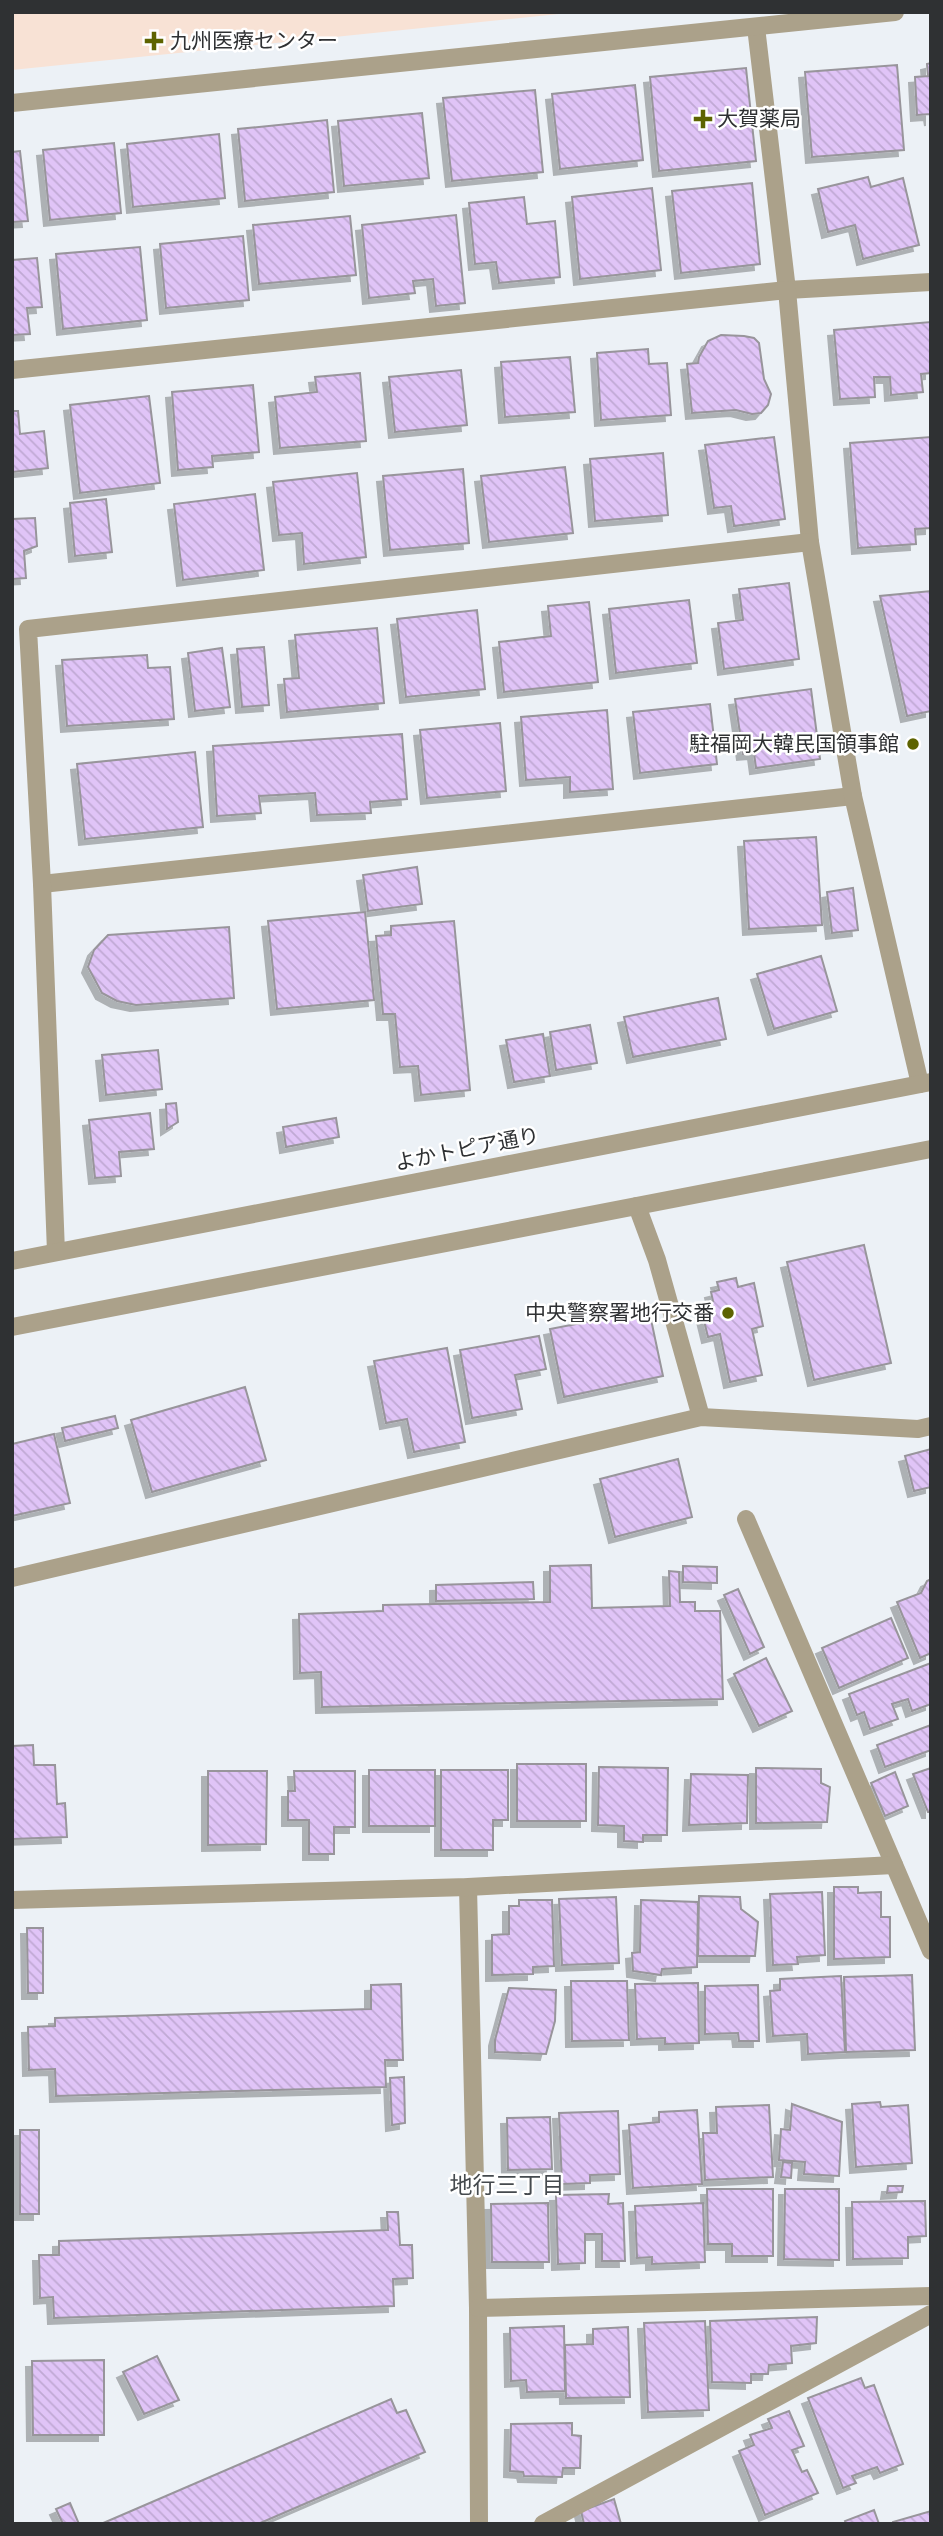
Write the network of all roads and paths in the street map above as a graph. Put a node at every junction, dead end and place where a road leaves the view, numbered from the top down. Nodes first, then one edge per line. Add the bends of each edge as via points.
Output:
1 (895, 12) edge
2 (757, 27) junction
3 (12, 103) edge
4 (931, 282) edge
5 (788, 290) junction
6 (12, 370) edge
7 (810, 542) junction
8 (20, 630) edge
9 (853, 796) junction
10 (42, 884) junction
11 (925, 1083) edge
12 (931, 1149) edge
13 (637, 1206) junction
14 (56, 1252) junction
15 (12, 1261) edge
16 (12, 1327) edge
17 (701, 1417) junction
18 (931, 1426) edge
19 (746, 1519) dead end
20 (12, 1578) edge
21 (894, 1865) junction
22 (468, 1887) junction
23 (12, 1900) edge
24 (931, 1951) edge
25 (931, 2296) edge
26 (478, 2308) junction
27 (931, 2314) edge
28 (479, 2524) edge
29 (543, 2524) edge

1 - 2 street
2 - 3 street
2 - 5 street
4 - 5 street
5 - 6 street
5 - 7 street
7 - 8 street
7 - 9 street
8 - 10 street
9 - 10 street
9 - 11 street
10 - 14 street
11 - 14 street, よかトピア通り
12 - 13 street
13 - 16 street
13 - 17 street
14 - 15 street, よかトピア通り
17 - 18 street via 918,1429
17 - 20 street
19 - 21 street
21 - 22 street
21 - 24 street
22 - 23 street
22 - 26 street
25 - 26 street
26 - 28 street
27 - 29 street

